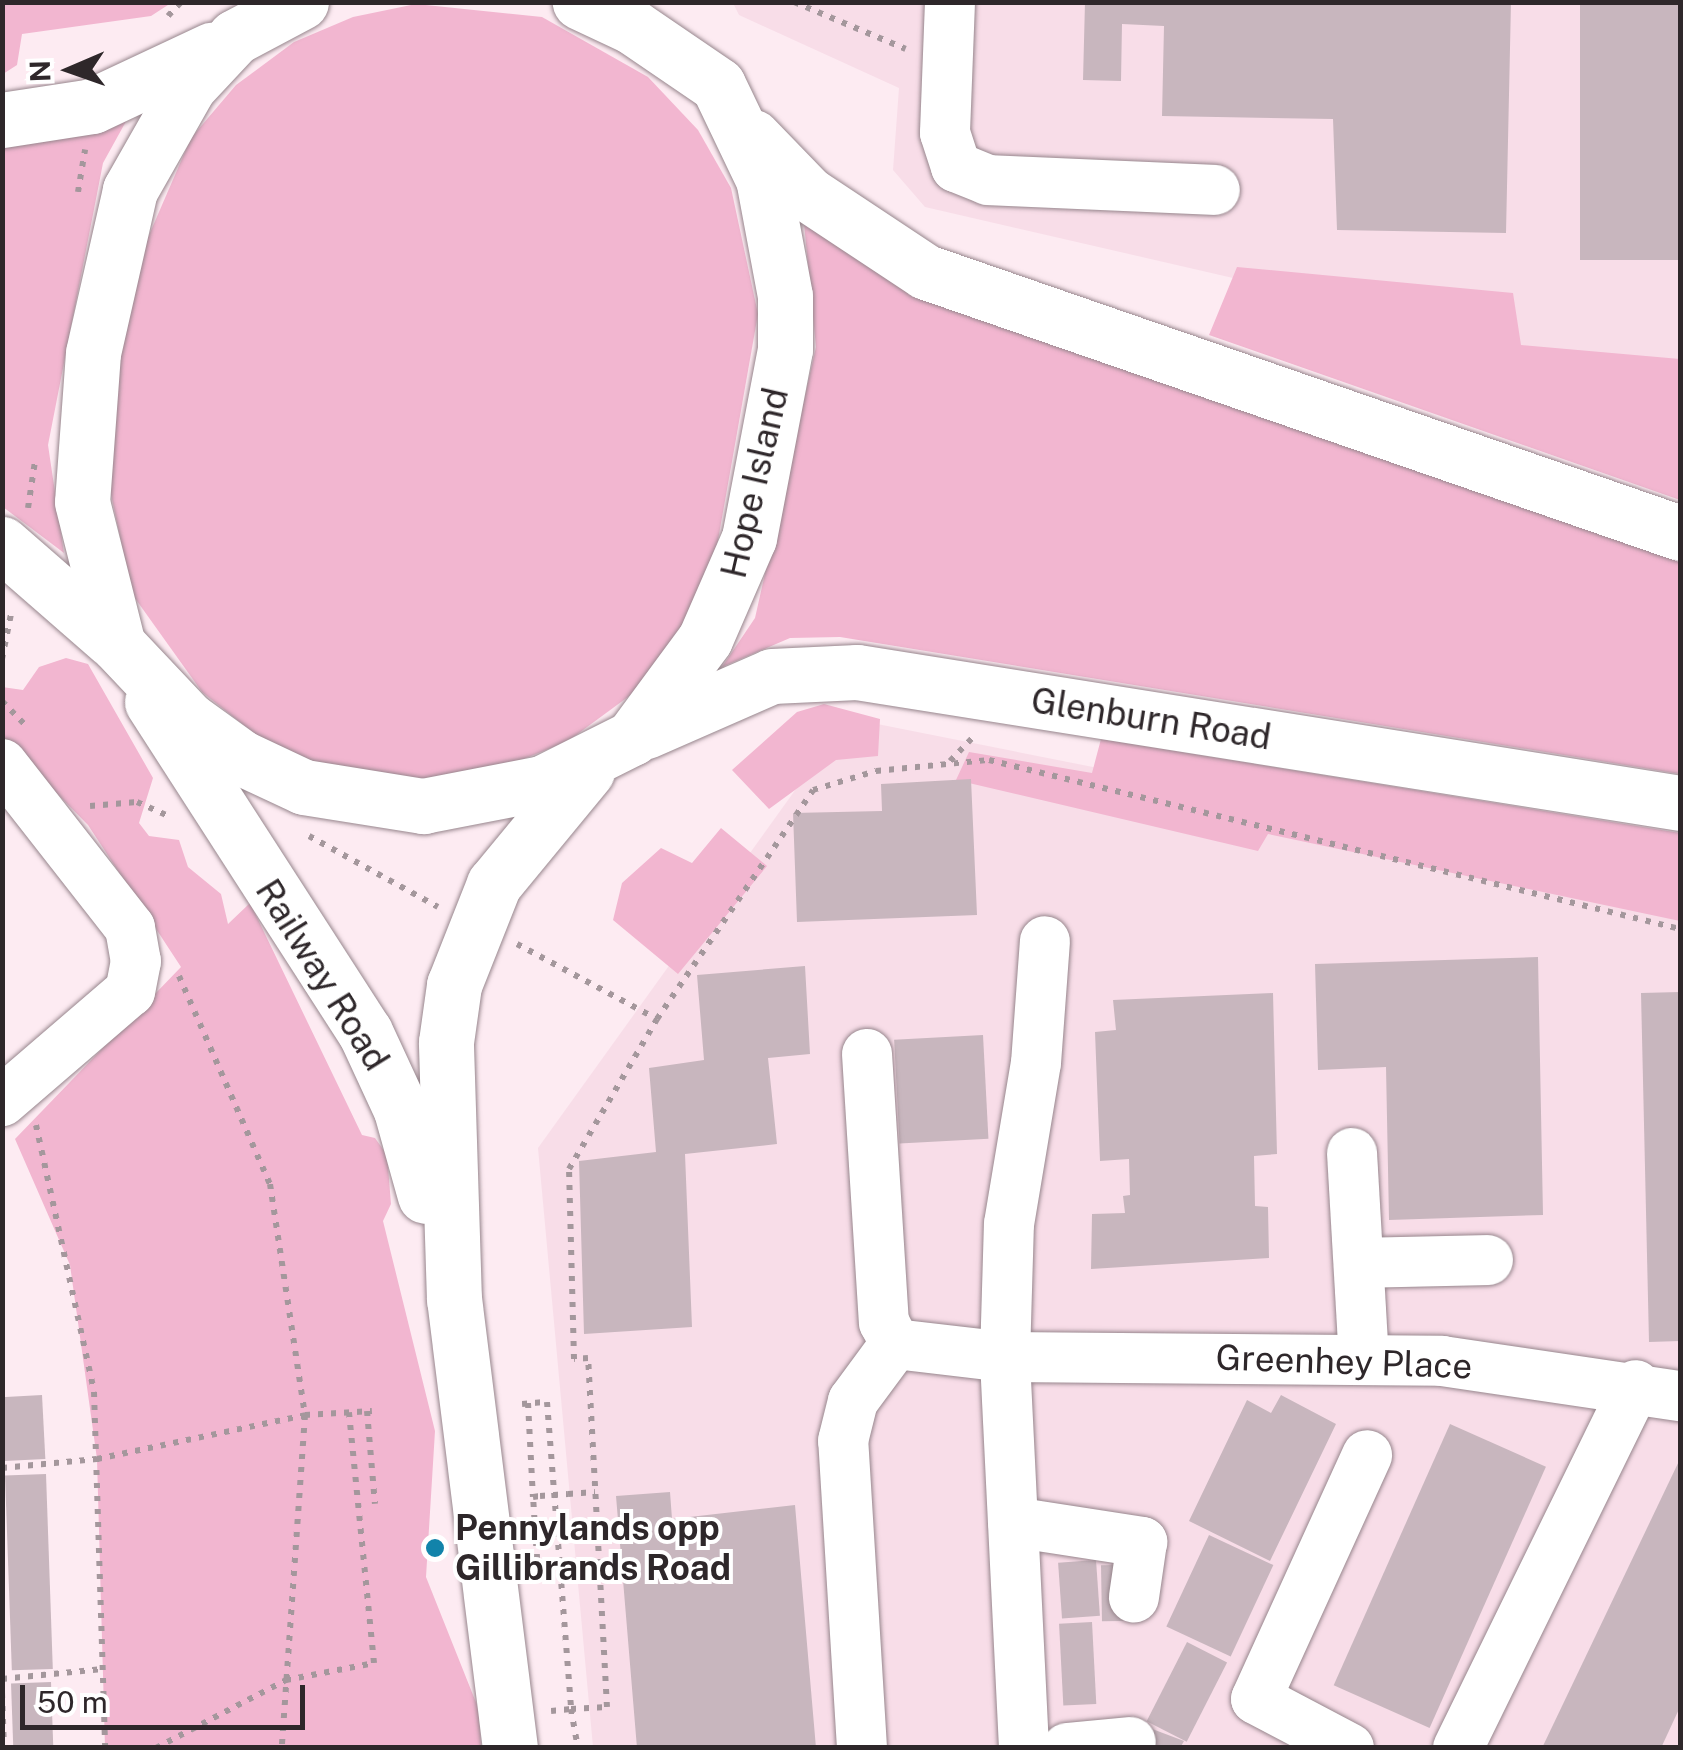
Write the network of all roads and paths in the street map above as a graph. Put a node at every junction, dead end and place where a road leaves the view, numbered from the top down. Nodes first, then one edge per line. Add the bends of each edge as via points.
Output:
1 (580, 2) edge
2 (666, 2) edge
3 (794, 2) edge
4 (950, 2) edge
5 (276, 13) edge
6 (949, 67) junction
7 (731, 106) junction
8 (2, 120) edge
9 (1215, 190) dead end
10 (1680, 533) edge
11 (2, 544) edge
12 (12, 605) dead end
13 (2, 659) edge
14 (127, 659) junction
15 (2, 701) edge
16 (616, 748) junction
17 (19, 751) edge
18 (58, 802) junction
19 (1680, 803) edge
20 (90, 806) junction
21 (99, 822) dead end
22 (184, 822) dead end
23 (247, 856) junction
24 (475, 924) junction
25 (1680, 928) edge
26 (1045, 942) dead end
27 (156, 965) junction
28 (657, 1018) junction
29 (867, 1054) dead end
30 (14, 1091) edge
31 (1352, 1153) dead end
32 (1488, 1260) dead end
33 (1359, 1263) junction
34 (454, 1300) junction
35 (894, 1344) junction
36 (1005, 1356) junction
37 (1364, 1360) junction
38 (1658, 1390) edge
39 (349, 1412) junction
40 (305, 1414) junction
41 (1367, 1455) dead end
42 (97, 1459) junction
43 (2, 1468) edge
44 (595, 1492) junction
45 (536, 1496) junction
46 (375, 1504) dead end
47 (1013, 1522) junction
48 (540, 1594) dead end
49 (1134, 1597) dead end
50 (103, 1669) junction
51 (2, 1680) edge
52 (286, 1680) junction
53 (546, 1692) dead end
54 (2, 1693) edge
55 (571, 1710) junction
56 (1131, 1742) dead end
57 (4, 1748) edge
58 (105, 1748) edge
59 (156, 1748) edge
60 (282, 1748) edge
61 (510, 1748) edge
62 (578, 1748) edge
63 (862, 1748) edge
64 (1024, 1748) edge
65 (1067, 1748) edge
66 (1349, 1748) edge
67 (1458, 1748) edge

1 - 7 main road via 634,27
2 - 7 main road
3 - 6 path
4 - 6 street
5 - 8 main road via 92,106
5 - 14 main road via 189,86 130,190 93,353 82,502
6 - 9 street via 948,153 956,167 988,180
7 - 10 main road via 808,194 926,272
7 - 16 main road, Hope Island via 778,239 785,348 749,538 730,591 676,687
11 - 14 main road
12 - 13 path
14 - 16 main road via 242,758 363,802 479,801
14 - 23 main road, Railway Road
15 - 17 path
16 - 19 main road, Glenburn Road via 772,676 842,672
16 - 24 main road, Railway Road via 524,840
17 - 18 street
18 - 20 path
18 - 20 path
18 - 27 street
20 - 21 path
20 - 22 path via 137,802
23 - 24 path via 287,832 302,832
23 - 34 main road, Railway Road via 385,1069
24 - 28 path
24 - 34 main road, Railway Road via 446,1042
25 - 28 path via 989,760 949,762 876,771 803,797
26 - 36 street via 1036,1064 1009,1224
27 - 30 street
27 - 40 path via 270,1184
28 - 44 path via 569,1169 574,1359 588,1358
29 - 35 street via 884,1322
30 - 42 path via 94,1392
31 - 33 street
32 - 33 street
33 - 37 street
34 - 61 main road, Railway Road
35 - 36 street, Greenhey Place
35 - 63 street via 854,1401 843,1441
36 - 37 street, Greenhey Place
36 - 47 street
37 - 38 street, Greenhey Place via 1442,1360
38 - 67 street
39 - 40 path
39 - 46 path via 370,1411
39 - 52 path via 374,1663
40 - 42 path
40 - 52 path
41 - 66 street via 1256,1700
42 - 43 path
42 - 50 path
44 - 45 path, bridge
44 - 55 path via 607,1707
45 - 48 path
45 - 55 path via 525,1403 547,1402
47 - 49 street via 1142,1542
47 - 64 street
50 - 51 path
50 - 58 path
52 - 59 path
52 - 60 path
53 - 55 path via 548,1711
54 - 57 path
55 - 62 path
56 - 65 street

